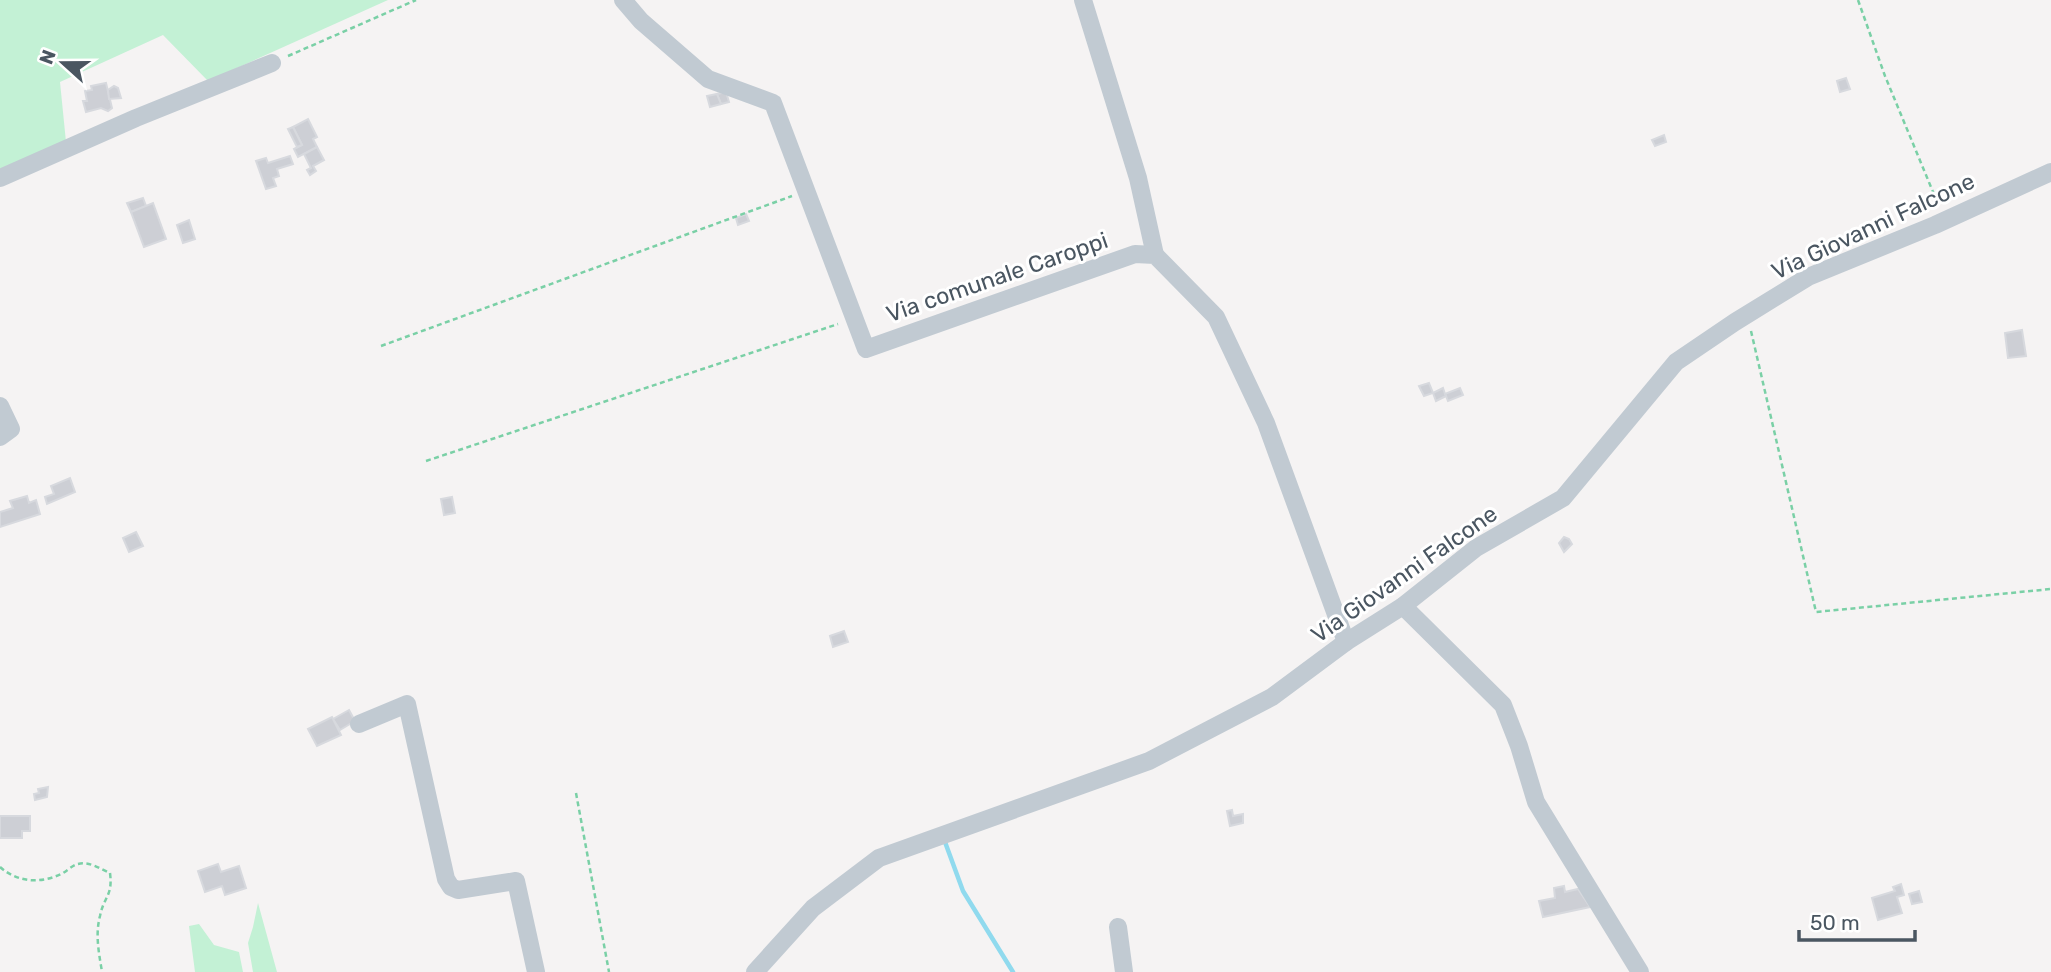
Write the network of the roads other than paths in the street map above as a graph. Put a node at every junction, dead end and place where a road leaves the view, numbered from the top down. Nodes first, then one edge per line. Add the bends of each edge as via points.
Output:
1 (623, 0) edge
2 (1083, 0) edge
3 (272, 63) road end
4 (2051, 172) edge
5 (0, 178) edge
6 (1155, 255) junction
7 (0, 406) edge
8 (6, 433) edge
9 (1403, 606) junction
10 (1346, 642) junction
11 (359, 724) dead end
12 (1118, 927) dead end
13 (536, 972) edge
14 (755, 972) edge
15 (1124, 972) edge
16 (1640, 972) edge

1 - 6 street, Via comunale Caroppi via 708,79 773,103 866,349 1135,254
2 - 6 street via 1138,178
3 - 5 street
4 - 9 street, Via Giovanni Falcone via 1808,277 1747,314 1676,362 1563,498 1476,548
6 - 10 street via 1216,317 1266,422
7 - 8 street
9 - 10 street, Via Giovanni Falcone
9 - 16 street via 1503,705 1536,802
10 - 14 street, Via Giovanni Falcone via 1272,697 1150,761 879,858 813,908
11 - 13 street via 407,704 446,879 457,890 516,881
12 - 15 street

